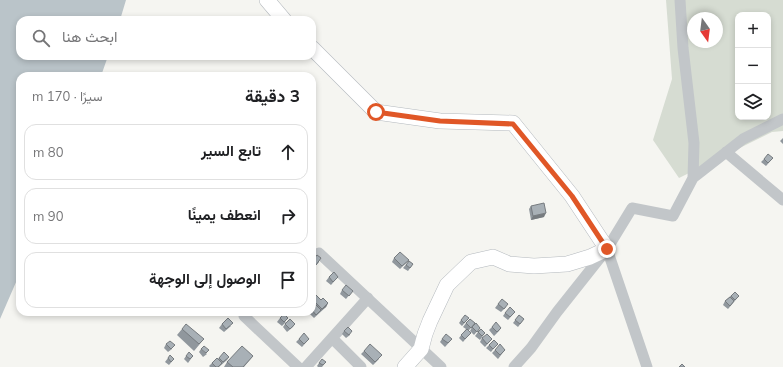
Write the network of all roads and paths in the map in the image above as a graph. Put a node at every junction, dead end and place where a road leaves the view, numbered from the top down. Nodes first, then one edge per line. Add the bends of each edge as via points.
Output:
1 (267, 0) edge
2 (680, 0) edge
3 (281, 16) edge
4 (316, 52) edge
5 (783, 119) edge
6 (726, 152) junction
7 (693, 178) junction
8 (783, 200) edge
9 (607, 249) junction
10 (319, 253) dead end
11 (368, 298) junction
12 (244, 316) dead end
13 (332, 338) junction
14 (421, 349) junction
15 (298, 367) edge
16 (306, 367) edge
17 (361, 367) edge
18 (404, 367) edge
19 (441, 367) edge
20 (514, 367) edge
21 (647, 367) edge

1 - 3 main road
2 - 7 street via 694,143
4 - 9 main road via 376,112 440,121 513,124 572,196
5 - 6 street via 743,139
6 - 7 street
6 - 8 street
7 - 9 street via 673,216 632,208
9 - 14 main road via 567,264 509,264 493,257 471,262 447,285
9 - 20 street
9 - 21 street
10 - 11 street
11 - 13 street
11 - 14 street
12 - 15 street
13 - 16 street
13 - 17 street
14 - 18 main road
14 - 19 street

